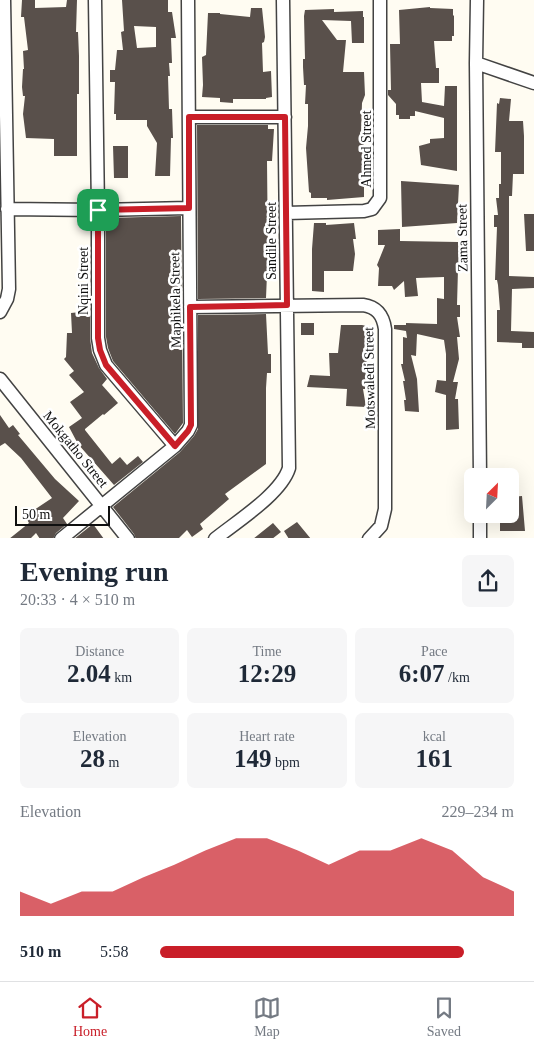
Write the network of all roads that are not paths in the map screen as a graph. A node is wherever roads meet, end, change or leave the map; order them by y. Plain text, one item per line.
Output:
1 (4, 0) edge
2 (95, 0) edge
3 (188, 0) edge
4 (283, 0) edge
5 (380, 0) edge
6 (392, 0) edge
7 (477, 0) edge
8 (476, 64) junction
9 (534, 83) edge
10 (189, 117) junction
11 (285, 117) junction
12 (189, 208) junction
13 (7, 209) junction
14 (98, 210) junction
15 (286, 213) junction
16 (287, 305) junction
17 (190, 307) junction
18 (0, 312) edge
19 (0, 379) edge
20 (175, 446) junction
21 (480, 468) edge
22 (102, 506) junction
23 (480, 523) edge
24 (61, 538) edge
25 (128, 538) edge
26 (215, 538) edge
27 (369, 538) edge
28 (480, 538) edge

1 - 13 street
2 - 14 street, Nqini Street
3 - 10 street, Maphikela Street
4 - 11 street, Sandile Street
5 - 6 street
5 - 15 street, Ahmed Street
7 - 8 street, Zama Street
8 - 9 street
8 - 21 street, Zama Street
10 - 11 street
10 - 12 street, Maphikela Street
11 - 15 street, Sandile Street
12 - 14 street
12 - 17 street, Maphikela Street
13 - 14 street
13 - 18 street
14 - 20 street, Nqini Street
15 - 16 street, Sandile Street
16 - 17 street, Motswaledi Street
16 - 26 street, Sandile Street
16 - 27 street, Motswaledi Street
17 - 20 street, Maphikela Street
19 - 22 street, Mokgatho Street
20 - 22 street, Maphikela Street
22 - 24 street, Maphikela Street
22 - 25 street, Mokgatho Street
23 - 28 street

